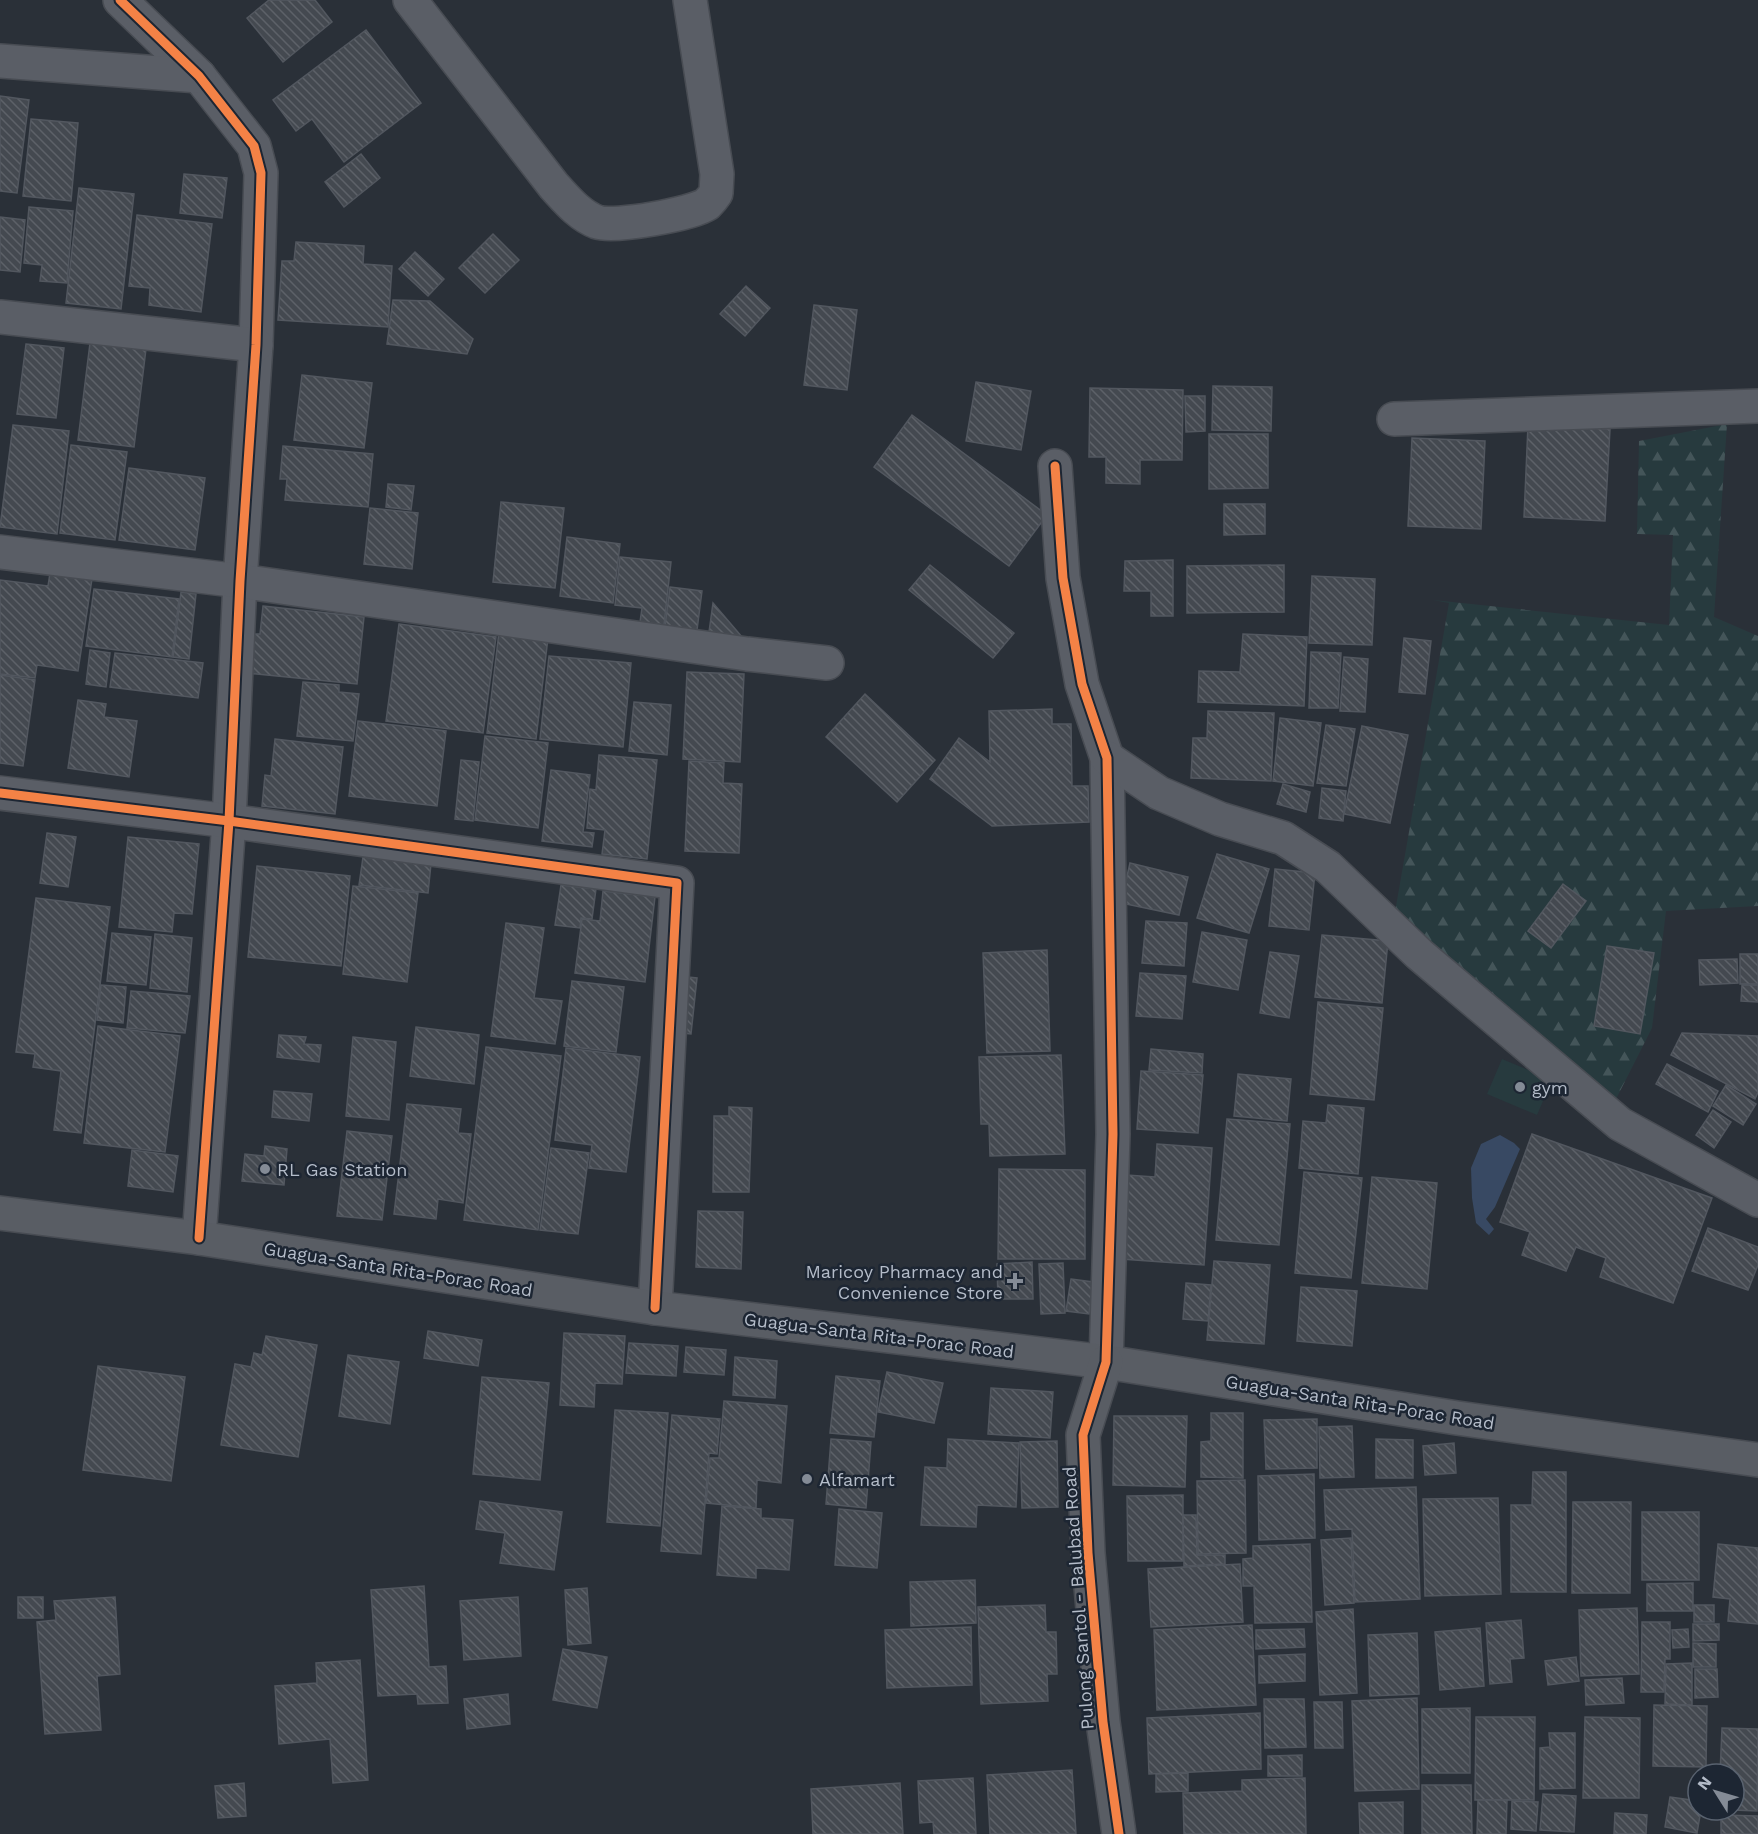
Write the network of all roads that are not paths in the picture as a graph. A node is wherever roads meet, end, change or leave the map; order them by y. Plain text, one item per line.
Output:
1 (120, 0) edge
2 (411, 0) edge
3 (690, 0) edge
4 (0, 61) edge
5 (199, 76) junction
6 (0, 318) edge
7 (256, 345) junction
8 (1758, 406) edge
9 (1394, 419) dead end
10 (1054, 466) dead end
11 (0, 552) edge
12 (240, 582) junction
13 (827, 663) dead end
14 (1107, 758) junction
15 (0, 793) edge
16 (230, 821) junction
17 (1758, 1200) edge
18 (0, 1213) edge
19 (199, 1238) junction
20 (655, 1308) junction
21 (1106, 1362) junction
22 (1758, 1460) edge
23 (1119, 1834) edge

1 - 5 street
2 - 3 street
4 - 5 street
5 - 7 street
6 - 7 street
7 - 12 street
8 - 9 street
10 - 14 street
11 - 12 street
12 - 13 street
12 - 16 street
14 - 17 street
14 - 21 street
15 - 16 street
16 - 19 street
16 - 20 street
18 - 19 main road, Guagua-Santa Rita-Porac Road
19 - 20 main road, Guagua-Santa Rita-Porac Road
20 - 21 main road, Guagua-Santa Rita-Porac Road
21 - 22 main road, Guagua-Santa Rita-Porac Road
21 - 23 main road, Pulong Santol - Balubad Road

